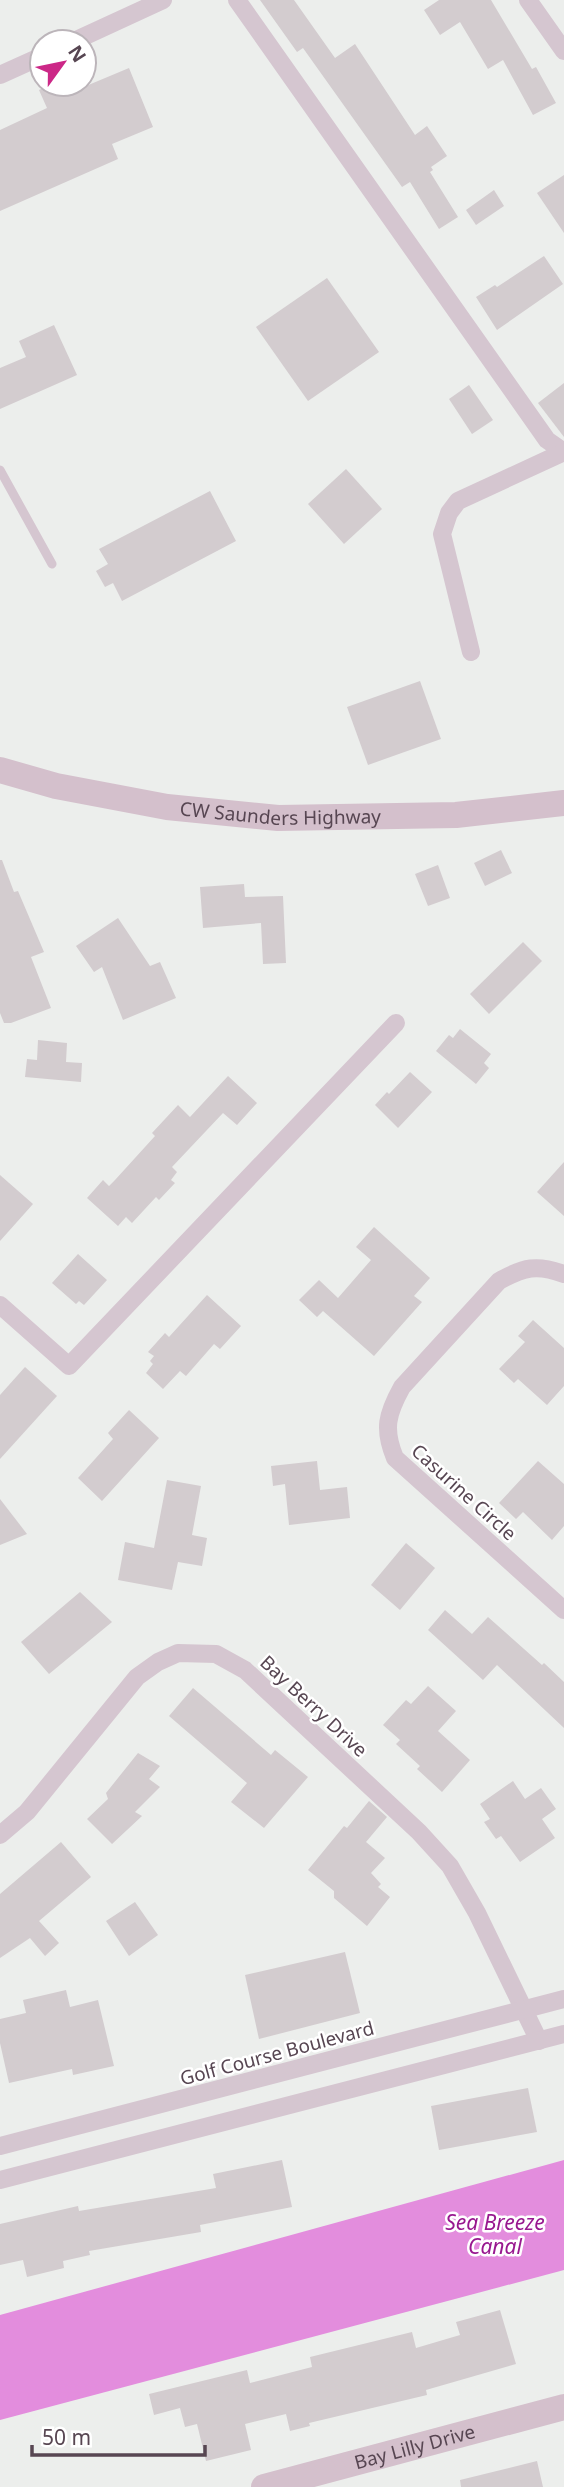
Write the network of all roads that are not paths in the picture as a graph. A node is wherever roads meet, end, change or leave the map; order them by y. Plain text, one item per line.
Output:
1 (163, 0) edge
2 (237, 0) edge
3 (528, 0) edge
4 (98, 30) edge
5 (564, 51) edge
6 (28, 62) edge
7 (0, 75) edge
8 (564, 452) edge
9 (0, 470) edge
10 (52, 564) dead end
11 (471, 652) dead end
12 (0, 770) edge
13 (564, 803) edge
14 (396, 1023) dead end
15 (564, 1275) edge
16 (0, 1305) edge
17 (564, 1610) edge
18 (0, 1835) edge
19 (564, 1999) edge
20 (526, 2010) junction
21 (564, 2034) edge
22 (540, 2040) junction
23 (0, 2146) edge
24 (0, 2180) edge
25 (564, 2407) edge
26 (264, 2487) edge

1 - 4 street
2 - 8 street
3 - 5 street
6 - 7 street
8 - 11 street
9 - 10 lane
12 - 13 main road, CW Saunders Highway
14 - 16 street
15 - 17 street, Casurine Circle
18 - 20 street, Bay Berry Drive
19 - 20 street, Golf Course Boulevard
20 - 22 street, Bay Berry Drive
20 - 23 street, Golf Course Boulevard
21 - 22 street
22 - 24 street
25 - 26 main road, Bay Lilly Drive

